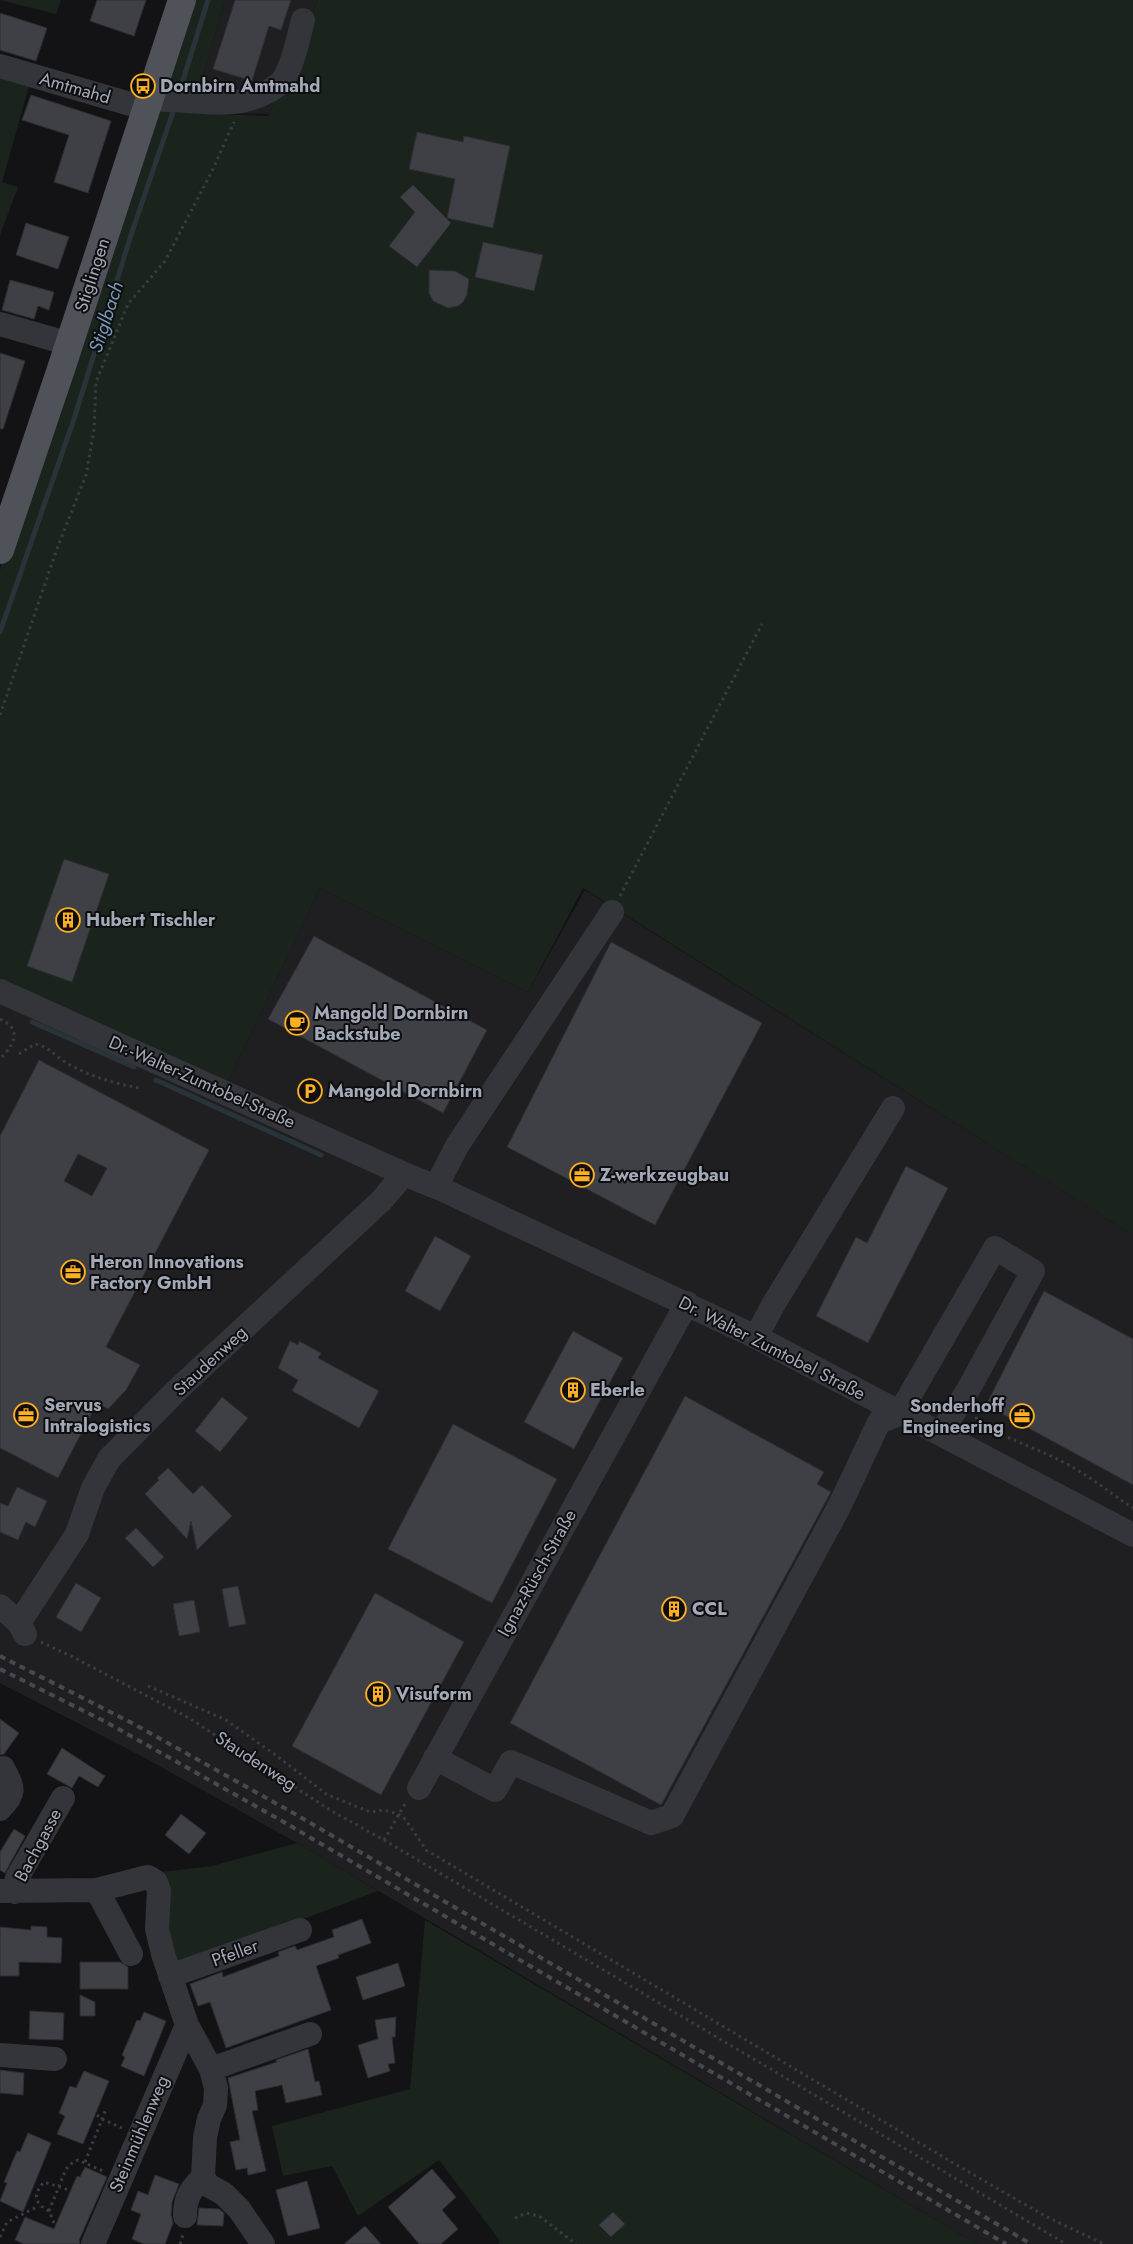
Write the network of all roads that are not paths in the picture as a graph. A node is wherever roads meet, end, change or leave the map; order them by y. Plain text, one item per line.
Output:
1 (182, 0) edge
2 (303, 20) dead end
3 (0, 66) edge
4 (157, 100) junction
5 (0, 324) edge
6 (70, 344) junction
7 (5, 515) edge
8 (0, 550) edge
9 (612, 912) road end
10 (0, 991) edge
11 (893, 1108) dead end
12 (404, 1174) junction
13 (439, 1188) junction
14 (686, 1303) junction
15 (756, 1337) junction
16 (899, 1414) junction
17 (940, 1434) junction
18 (1133, 1536) edge
19 (0, 1606) edge
20 (435, 1758) junction
21 (3, 1768) dead end
22 (419, 1788) road end
23 (63, 1798) dead end
24 (0, 1809) edge
25 (97, 1890) junction
26 (8, 1892) edge
27 (300, 1930) dead end
28 (132, 1954) dead end
29 (170, 1976) junction
30 (187, 2025) junction
31 (310, 2034) dead end
32 (0, 2055) edge
33 (55, 2059) dead end
34 (211, 2069) junction
35 (203, 2177) junction
36 (185, 2216) dead end
37 (92, 2244) edge
38 (263, 2244) edge

1 - 4 main road, Stiglingen
2 - 4 street, Amtmahd
3 - 4 street, Amtmahd
4 - 6 main road, Stiglingen
5 - 6 street
6 - 7 main road, Stiglingen
7 - 8 main road, Stiglingen
9 - 13 street
10 - 12 street, Dr.-Walter-Zumtobel-Straße
11 - 15 street
12 - 13 street, Dr. Walter Zumtobel Straße
12 - 19 street, Staudenweg
13 - 14 street, Dr. Walter Zumtobel Straße
14 - 15 street, Dr. Walter Zumtobel Straße
14 - 20 street, Ignaz-Rüsch-Straße
15 - 16 street, Dr. Walter Zumtobel Straße
16 - 17 street, Dr. Walter Zumtobel Straße
16 - 17 street
16 - 20 street
17 - 18 street, Dr. Walter Zumtobel Straße
20 - 22 street, Ignaz-Rüsch-Straße
21 - 24 street
23 - 26 street, Bachgasse
25 - 26 street, Bachgasse
25 - 28 street
25 - 29 street, Bachgasse
27 - 29 street, Pfeller
29 - 30 street
30 - 34 street
30 - 37 street, Steinmühlenweg
31 - 34 street
32 - 33 street
34 - 35 street
35 - 36 street
35 - 38 street

